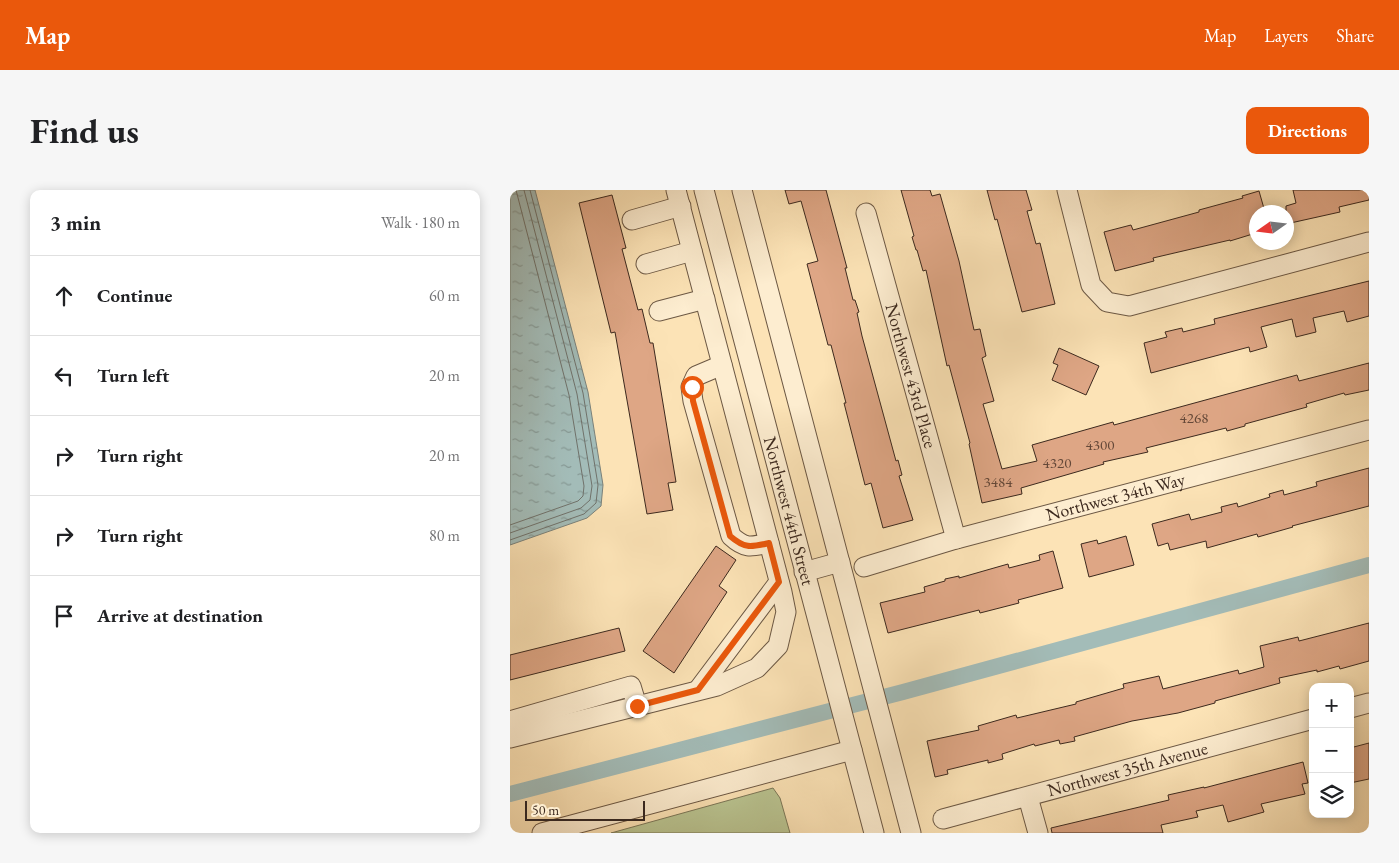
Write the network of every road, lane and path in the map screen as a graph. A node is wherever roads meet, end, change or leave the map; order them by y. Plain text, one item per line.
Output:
1 (704, 190) edge
2 (742, 190) edge
3 (1067, 190) edge
4 (678, 198) edge
5 (866, 213) dead end
6 (632, 220) dead end
7 (1369, 242) edge
8 (692, 251) junction
9 (646, 264) dead end
10 (705, 299) junction
11 (659, 312) dead end
12 (722, 365) junction
13 (1369, 430) edge
14 (956, 539) junction
15 (769, 543) junction
16 (840, 562) junction
17 (864, 567) dead end
18 (804, 572) junction
19 (779, 582) junction
20 (698, 690) junction
21 (1369, 703) edge
22 (637, 706) junction
23 (1354, 707) edge
24 (1309, 720) edge
25 (510, 721) edge
26 (510, 738) edge
27 (852, 750) junction
28 (1028, 797) junction
29 (943, 818) dead end
30 (542, 833) edge
31 (874, 833) edge
32 (911, 833) edge
33 (1038, 833) edge

1 - 18 street, Northwest 44th Street
2 - 16 street, Northwest 44th Street
3 - 7 street
4 - 6 street
4 - 8 street
5 - 14 street, Northwest 43rd Place
8 - 9 street
8 - 10 street
10 - 11 street
10 - 12 street
12 - 15 street
12 - 15 street
13 - 14 street, Northwest 34th Way
14 - 17 street, Northwest 34th Way
15 - 19 street
16 - 18 street
16 - 32 street, Northwest 44th Street
18 - 27 street, Northwest 44th Street
19 - 20 street
19 - 20 street
20 - 22 street
21 - 23 street
22 - 25 street
22 - 26 street
24 - 28 street, Northwest 35th Avenue
27 - 30 street
27 - 31 street, Northwest 44th Street
28 - 29 street, Northwest 35th Avenue
28 - 33 street

